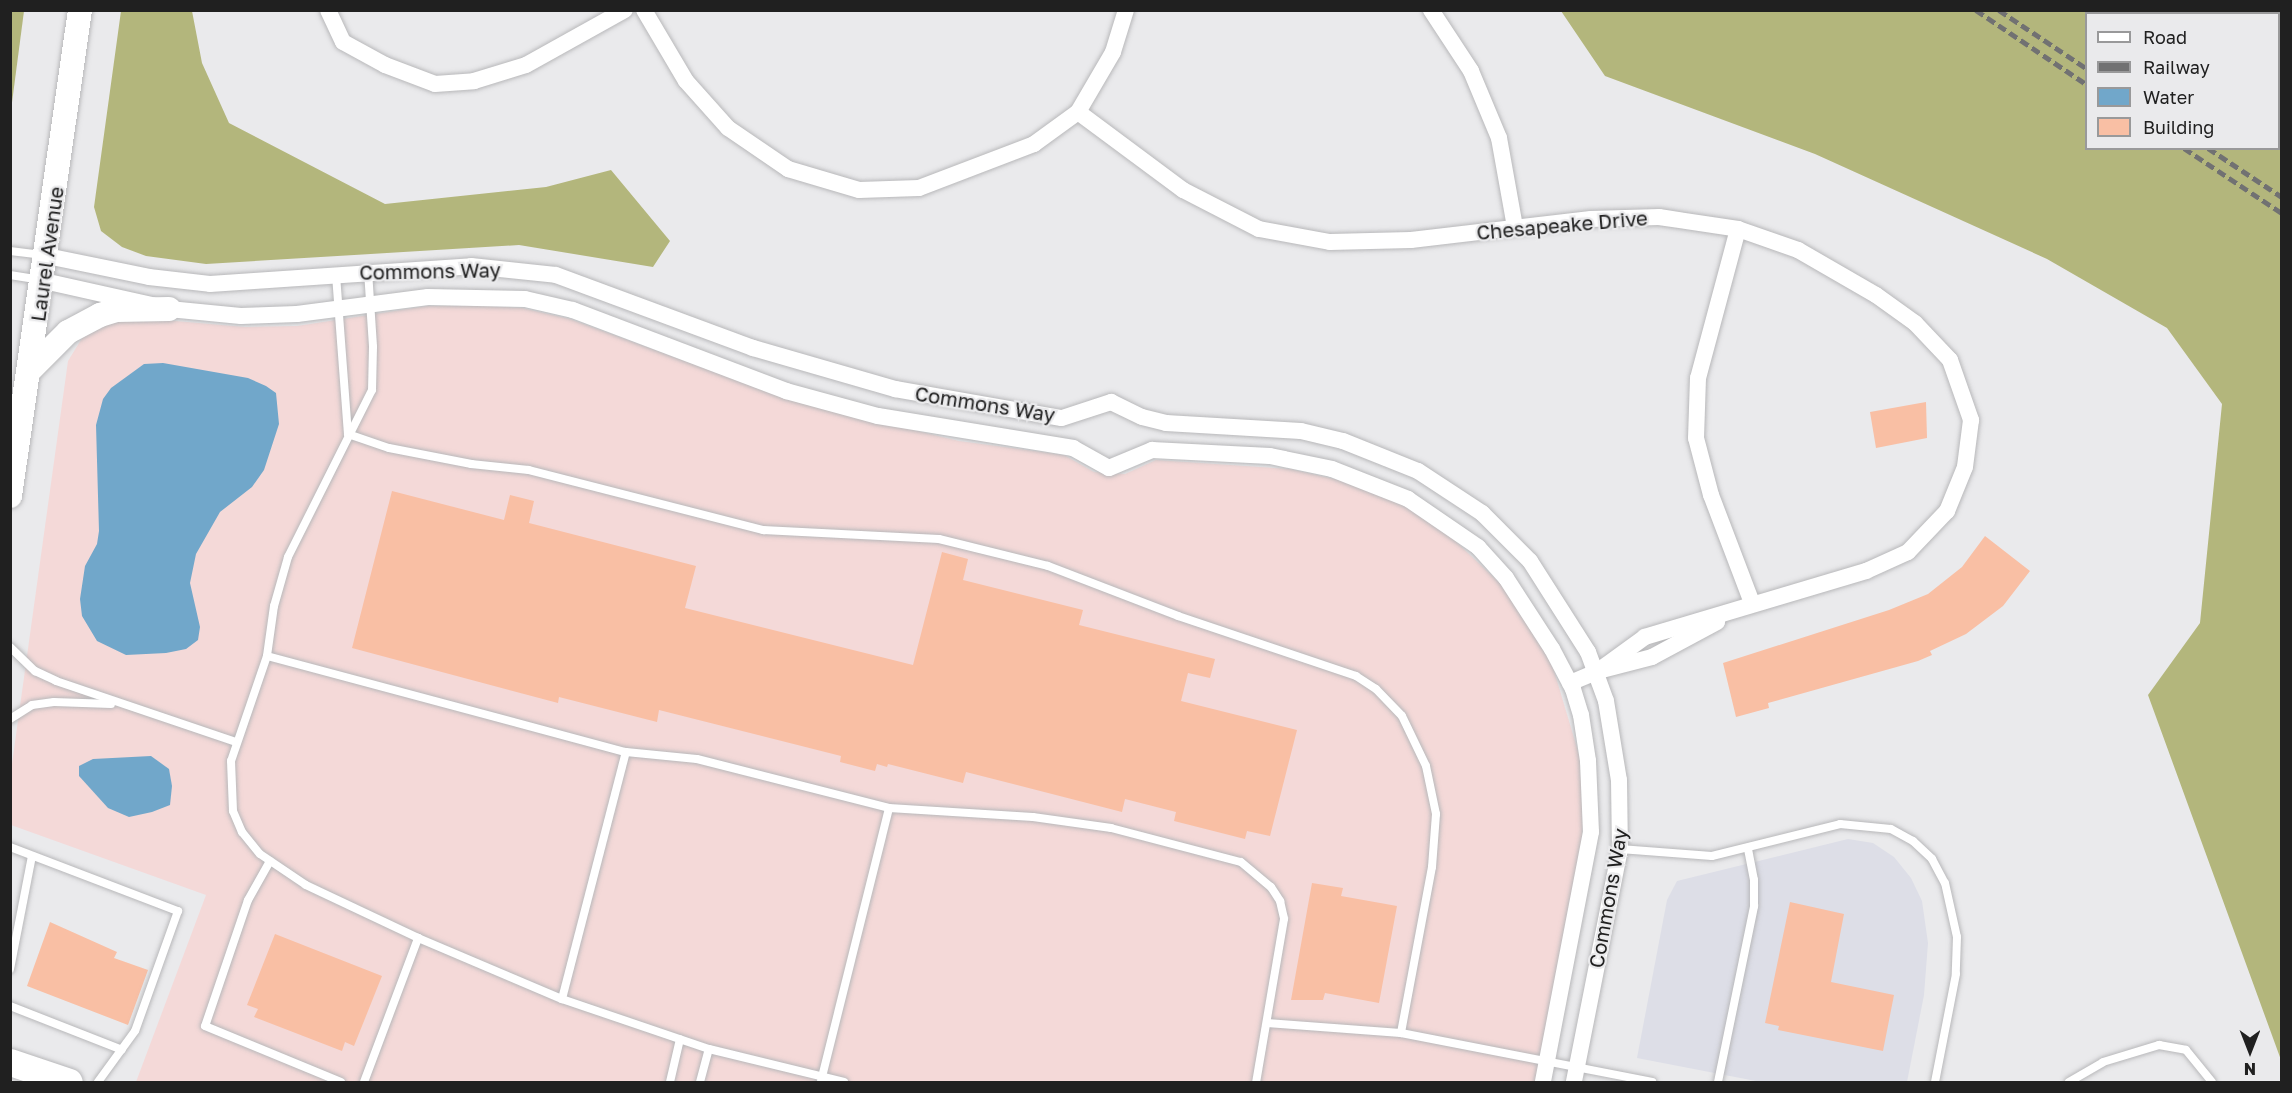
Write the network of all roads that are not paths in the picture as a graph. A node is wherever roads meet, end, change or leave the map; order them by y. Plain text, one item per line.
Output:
1 (80, 10) edge
2 (328, 10) edge
3 (625, 10) edge
4 (644, 10) edge
5 (1126, 10) edge
6 (1431, 10) edge
7 (1078, 112) junction
8 (1515, 227) junction
9 (1738, 229) junction
10 (10, 251) edge
11 (47, 256) junction
12 (368, 271) junction
13 (10, 275) edge
14 (336, 275) junction
15 (44, 281) junction
16 (371, 303) junction
17 (338, 308) junction
18 (169, 309) junction
19 (29, 371) junction
20 (348, 434) junction
21 (10, 496) edge
22 (1752, 603) junction
23 (10, 647) edge
24 (267, 657) junction
25 (1598, 671) junction
26 (1570, 683) junction
27 (140, 708) junction
28 (10, 719) edge
29 (236, 742) junction
30 (626, 752) junction
31 (889, 808) junction
32 (10, 847) edge
33 (1620, 849) junction
34 (1748, 850) junction
35 (32, 856) junction
36 (270, 861) junction
37 (418, 938) junction
38 (10, 969) edge
39 (562, 999) junction
40 (10, 1006) edge
41 (1267, 1023) junction
42 (1401, 1033) junction
43 (680, 1039) junction
44 (709, 1048) junction
45 (122, 1050) junction
46 (10, 1062) edge
47 (1547, 1062) junction
48 (1575, 1075) edge
49 (821, 1080) edge
50 (69, 1083) edge
51 (98, 1083) edge
52 (341, 1083) edge
53 (364, 1083) edge
54 (670, 1083) edge
55 (700, 1083) edge
56 (844, 1083) edge
57 (1256, 1083) edge
58 (1543, 1083) edge
59 (1652, 1083) edge
60 (1718, 1083) edge
61 (1935, 1083) edge
62 (2069, 1083) edge
63 (2212, 1083) edge

1 - 11 main road, Laurel Avenue
2 - 3 street
4 - 7 street
5 - 7 street
6 - 8 street
7 - 8 street, Chesapeake Drive
8 - 9 street, Chesapeake Drive
9 - 22 street
9 - 22 street, Chesapeake Drive
10 - 11 lane
11 - 14 street, Commons Way
11 - 15 main road, Laurel Avenue
12 - 14 street, Commons Way
12 - 16 lane
12 - 25 street, Commons Way
13 - 15 lane
14 - 17 lane
15 - 18 street, Commons Way
15 - 19 main road, Laurel Avenue
16 - 17 street, Commons Way
16 - 20 lane
16 - 26 street, Commons Way
17 - 18 street, Commons Way
17 - 20 lane
18 - 19 main road
19 - 21 main road, Laurel Avenue
20 - 24 lane
20 - 42 lane
22 - 25 street, Chesapeake Drive
23 - 27 lane
24 - 29 lane
24 - 30 lane
25 - 26 street, Chesapeake Drive
25 - 33 street, Commons Way
26 - 47 street, Commons Way
27 - 28 lane
27 - 29 lane
29 - 36 lane
30 - 31 lane
30 - 39 lane
31 - 41 lane
31 - 49 lane
32 - 35 lane
33 - 34 lane
33 - 48 street, Commons Way
34 - 60 lane
34 - 61 lane
35 - 38 lane
35 - 45 lane
36 - 37 lane
36 - 52 lane
37 - 39 lane
37 - 53 lane
39 - 43 lane
40 - 45 lane
41 - 42 lane
41 - 57 lane
42 - 47 lane
43 - 44 lane
43 - 54 lane
44 - 49 lane
44 - 55 lane
45 - 51 lane
46 - 50 highway
47 - 48 lane
47 - 58 street, Commons Way
48 - 59 lane
49 - 56 lane
62 - 63 lane

